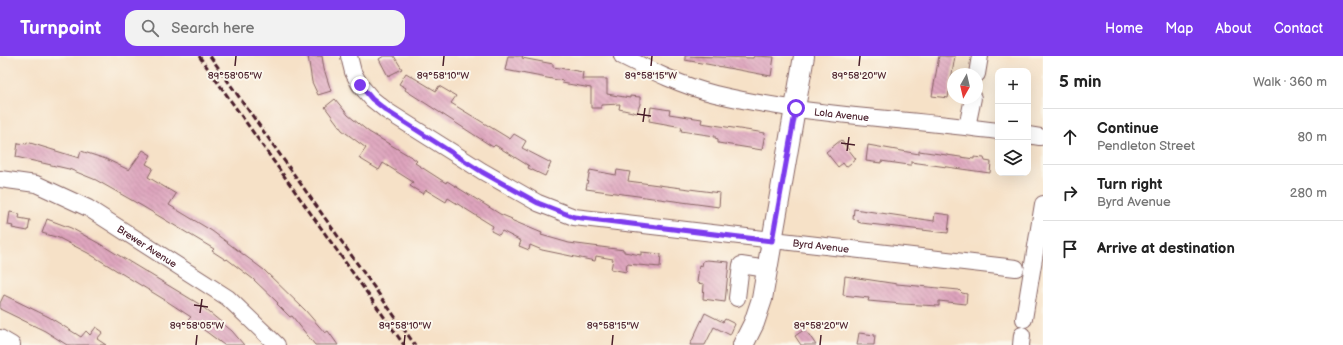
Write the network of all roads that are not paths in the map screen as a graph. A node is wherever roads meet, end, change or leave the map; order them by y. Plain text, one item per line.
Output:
1 (622, 56) edge
2 (804, 56) edge
3 (980, 56) edge
4 (349, 57) edge
5 (978, 68) edge
6 (971, 104) edge
7 (796, 108) junction
8 (967, 127) junction
9 (995, 131) edge
10 (0, 179) edge
11 (1043, 204) edge
12 (772, 241) junction
13 (1016, 268) dead end
14 (767, 269) junction
15 (737, 298) dead end
16 (1022, 333) edge
17 (0, 338) edge
18 (12, 345) edge
19 (277, 345) edge
20 (743, 345) edge

1 - 7 street, Lola Avenue
2 - 7 main road
3 - 5 street
4 - 12 street, Byrd Avenue
6 - 8 street
7 - 8 street, Lola Avenue
7 - 12 main road
8 - 9 street, Lola Avenue
10 - 19 street, Brewer Avenue
11 - 16 street
12 - 13 street, Byrd Avenue
12 - 14 main road
14 - 15 street
14 - 20 main road
17 - 18 street

